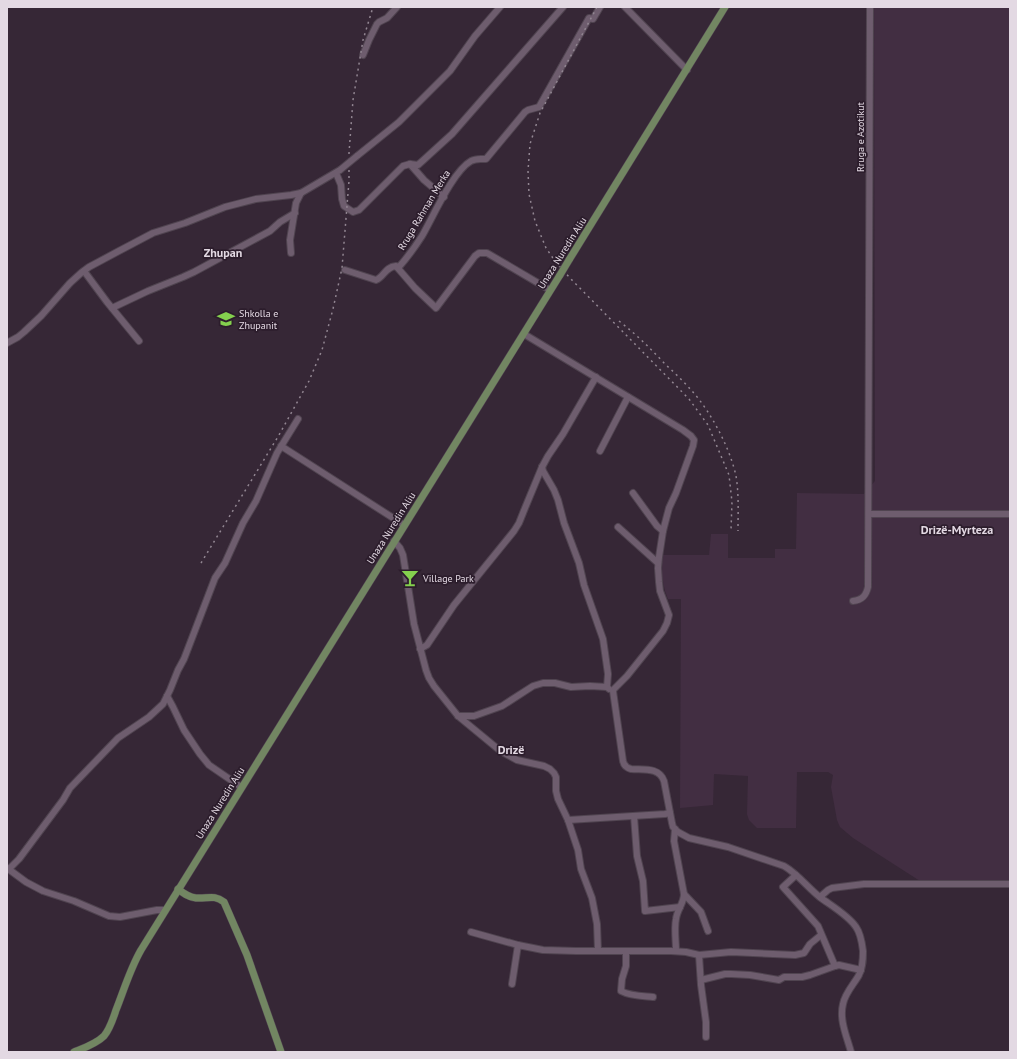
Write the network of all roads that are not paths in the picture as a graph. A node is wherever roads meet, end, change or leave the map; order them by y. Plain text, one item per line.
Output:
1 (398, 7) edge
2 (500, 7) edge
3 (563, 7) edge
4 (600, 7) edge
5 (625, 7) edge
6 (725, 7) edge
7 (870, 7) edge
8 (364, 55) dead end
9 (687, 70) junction
10 (413, 166) junction
11 (338, 172) junction
12 (300, 193) junction
13 (444, 197) junction
14 (295, 213) junction
15 (291, 253) dead end
16 (398, 268) junction
17 (345, 270) dead end
18 (84, 271) junction
19 (550, 290) junction
20 (112, 308) junction
21 (524, 334) junction
22 (8, 341) edge
23 (138, 341) dead end
24 (596, 377) junction
25 (628, 397) junction
26 (298, 419) dead end
27 (282, 446) junction
28 (600, 451) dead end
29 (542, 467) junction
30 (633, 493) dead end
31 (869, 514) junction
32 (1010, 514) edge
33 (404, 525) junction
34 (618, 527) dead end
35 (663, 531) junction
36 (394, 541) junction
37 (658, 563) junction
38 (853, 601) dead end
39 (420, 648) junction
40 (607, 687) junction
41 (614, 691) junction
42 (167, 696) junction
43 (458, 716) junction
44 (241, 787) junction
45 (670, 813) junction
46 (634, 816) junction
47 (568, 820) junction
48 (675, 829) junction
49 (8, 869) edge
50 (796, 875) junction
51 (1010, 884) edge
52 (178, 889) junction
53 (684, 894) junction
54 (820, 897) junction
55 (680, 907) junction
56 (166, 910) junction
57 (708, 931) dead end
58 (471, 932) dead end
59 (821, 935) junction
60 (518, 945) junction
61 (598, 951) junction
62 (676, 951) junction
63 (626, 952) junction
64 (699, 955) junction
65 (835, 966) junction
66 (861, 970) junction
67 (701, 980) junction
68 (512, 984) dead end
69 (653, 997) dead end
70 (706, 1037) dead end
71 (74, 1052) edge
72 (281, 1052) edge
73 (851, 1052) edge

1 - 8 street
2 - 11 street, bridge
3 - 10 street
4 - 13 street, Rruga Rahman Merka
5 - 9 street
6 - 9 main road, Unaza Nuredin Aliu
7 - 31 street, Rruga e Azotikut
9 - 19 main road, Unaza Nuredin Aliu, bridge
10 - 11 street
10 - 13 street
11 - 12 street
12 - 14 street
12 - 18 street
13 - 16 street, Rruga Rahman Merka
14 - 15 street
14 - 20 street
16 - 17 street
16 - 19 street
18 - 20 street
18 - 22 street
19 - 21 main road, Unaza Nuredin Aliu
20 - 23 street
21 - 24 street
21 - 33 main road, Unaza Nuredin Aliu
24 - 25 street
24 - 29 street
25 - 28 street
25 - 35 street
26 - 27 street
27 - 33 street
27 - 42 street
29 - 39 street
29 - 40 street
30 - 35 street
31 - 32 street
31 - 38 street, Rruga e Azotikut
33 - 36 main road, Unaza Nuredin Aliu
34 - 37 street
35 - 37 street
36 - 39 street
36 - 44 main road, Unaza Nuredin Aliu
37 - 41 street
39 - 43 street
40 - 41 street
40 - 43 street
41 - 45 street
42 - 44 street
42 - 49 street
43 - 47 street
44 - 52 main road, Unaza Nuredin Aliu
45 - 46 street
45 - 48 street
46 - 47 street
46 - 55 street
47 - 61 street
48 - 50 street
48 - 53 street
49 - 56 street
50 - 54 street
50 - 59 street
51 - 54 street
52 - 56 main road, Unaza Nuredin Aliu
52 - 72 main road
53 - 55 street
53 - 57 street
54 - 66 street
55 - 62 street
56 - 71 main road, Unaza Nuredin Aliu
58 - 60 street
59 - 64 street
59 - 65 street
60 - 61 street
60 - 68 street
61 - 63 street
62 - 63 street
62 - 64 street
63 - 69 street
64 - 67 street
65 - 66 street
65 - 67 street
66 - 73 street
67 - 70 street

